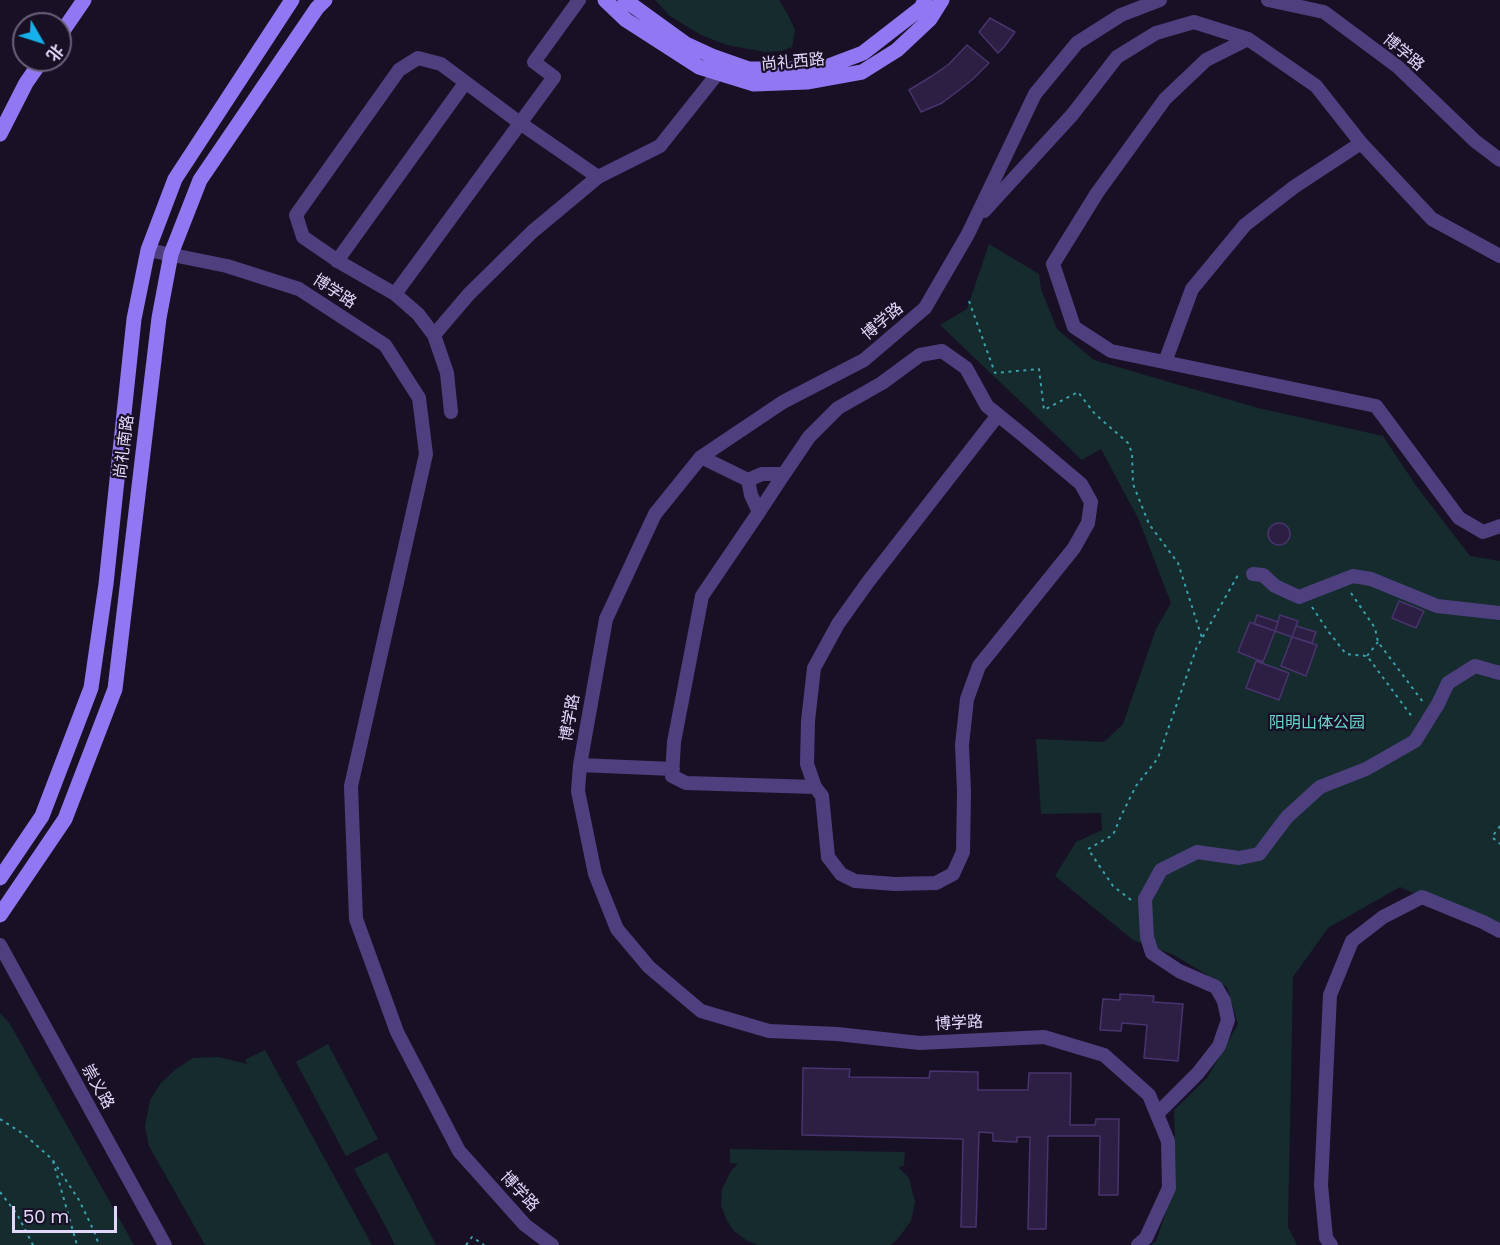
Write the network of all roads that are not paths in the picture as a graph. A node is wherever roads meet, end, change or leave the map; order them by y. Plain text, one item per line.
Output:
1 (84, 0) edge
2 (291, 0) edge
3 (324, 0) edge
4 (579, 0) edge
5 (605, 0) edge
6 (625, 0) edge
7 (925, 0) edge
8 (942, 0) edge
9 (1160, 0) edge
10 (1268, 0) edge
11 (72, 17) edge
12 (1248, 39) junction
13 (34, 72) edge
14 (718, 73) junction
15 (465, 82) junction
16 (520, 123) junction
17 (0, 134) edge
18 (1361, 143) junction
19 (1500, 160) edge
20 (598, 177) junction
21 (975, 221) junction
22 (148, 250) junction
23 (171, 254) junction
24 (1500, 256) edge
25 (337, 261) junction
26 (394, 294) junction
27 (434, 335) junction
28 (1165, 362) junction
29 (451, 412) dead end
30 (998, 415) junction
31 (700, 457) junction
32 (784, 474) junction
33 (748, 480) junction
34 (759, 512) junction
35 (1500, 526) edge
36 (1253, 574) road end
37 (1500, 614) edge
38 (1500, 673) edge
39 (580, 765) junction
40 (673, 769) junction
41 (815, 787) junction
42 (0, 878) edge
43 (0, 915) edge
44 (1500, 931) edge
45 (0, 945) edge
46 (1157, 1113) junction
47 (165, 1245) edge
48 (552, 1245) edge
49 (1138, 1245) edge
50 (1330, 1245) edge

1 - 11 main road
2 - 22 main road, 尚礼南路
3 - 23 main road, 尚礼南路
4 - 16 street
5 - 14 main road, 尚礼西路
6 - 7 main road, 尚礼西路
8 - 14 main road, 尚礼西路
9 - 21 street, 博学路
10 - 19 street, 博学路
12 - 18 street
12 - 21 street
12 - 28 street
13 - 17 main road
14 - 20 street
15 - 16 street
15 - 25 street
15 - 25 street
16 - 20 street
16 - 26 street
18 - 24 street
18 - 28 street
20 - 27 street
21 - 31 street, 博学路
22 - 23 street, 博学路
22 - 42 main road, 尚礼南路
23 - 43 main road, 尚礼南路
23 - 48 street, 博学路
25 - 26 street
26 - 27 street
27 - 29 street
28 - 35 street
30 - 32 street
30 - 41 street
30 - 41 street
31 - 33 street
31 - 39 street, 博学路
32 - 33 street
32 - 34 street
33 - 34 street
34 - 40 street
36 - 37 street
38 - 46 street
39 - 40 street
39 - 46 street, 博学路
40 - 41 street
44 - 50 street
45 - 47 street, 崇义路
46 - 49 street, 博学路

